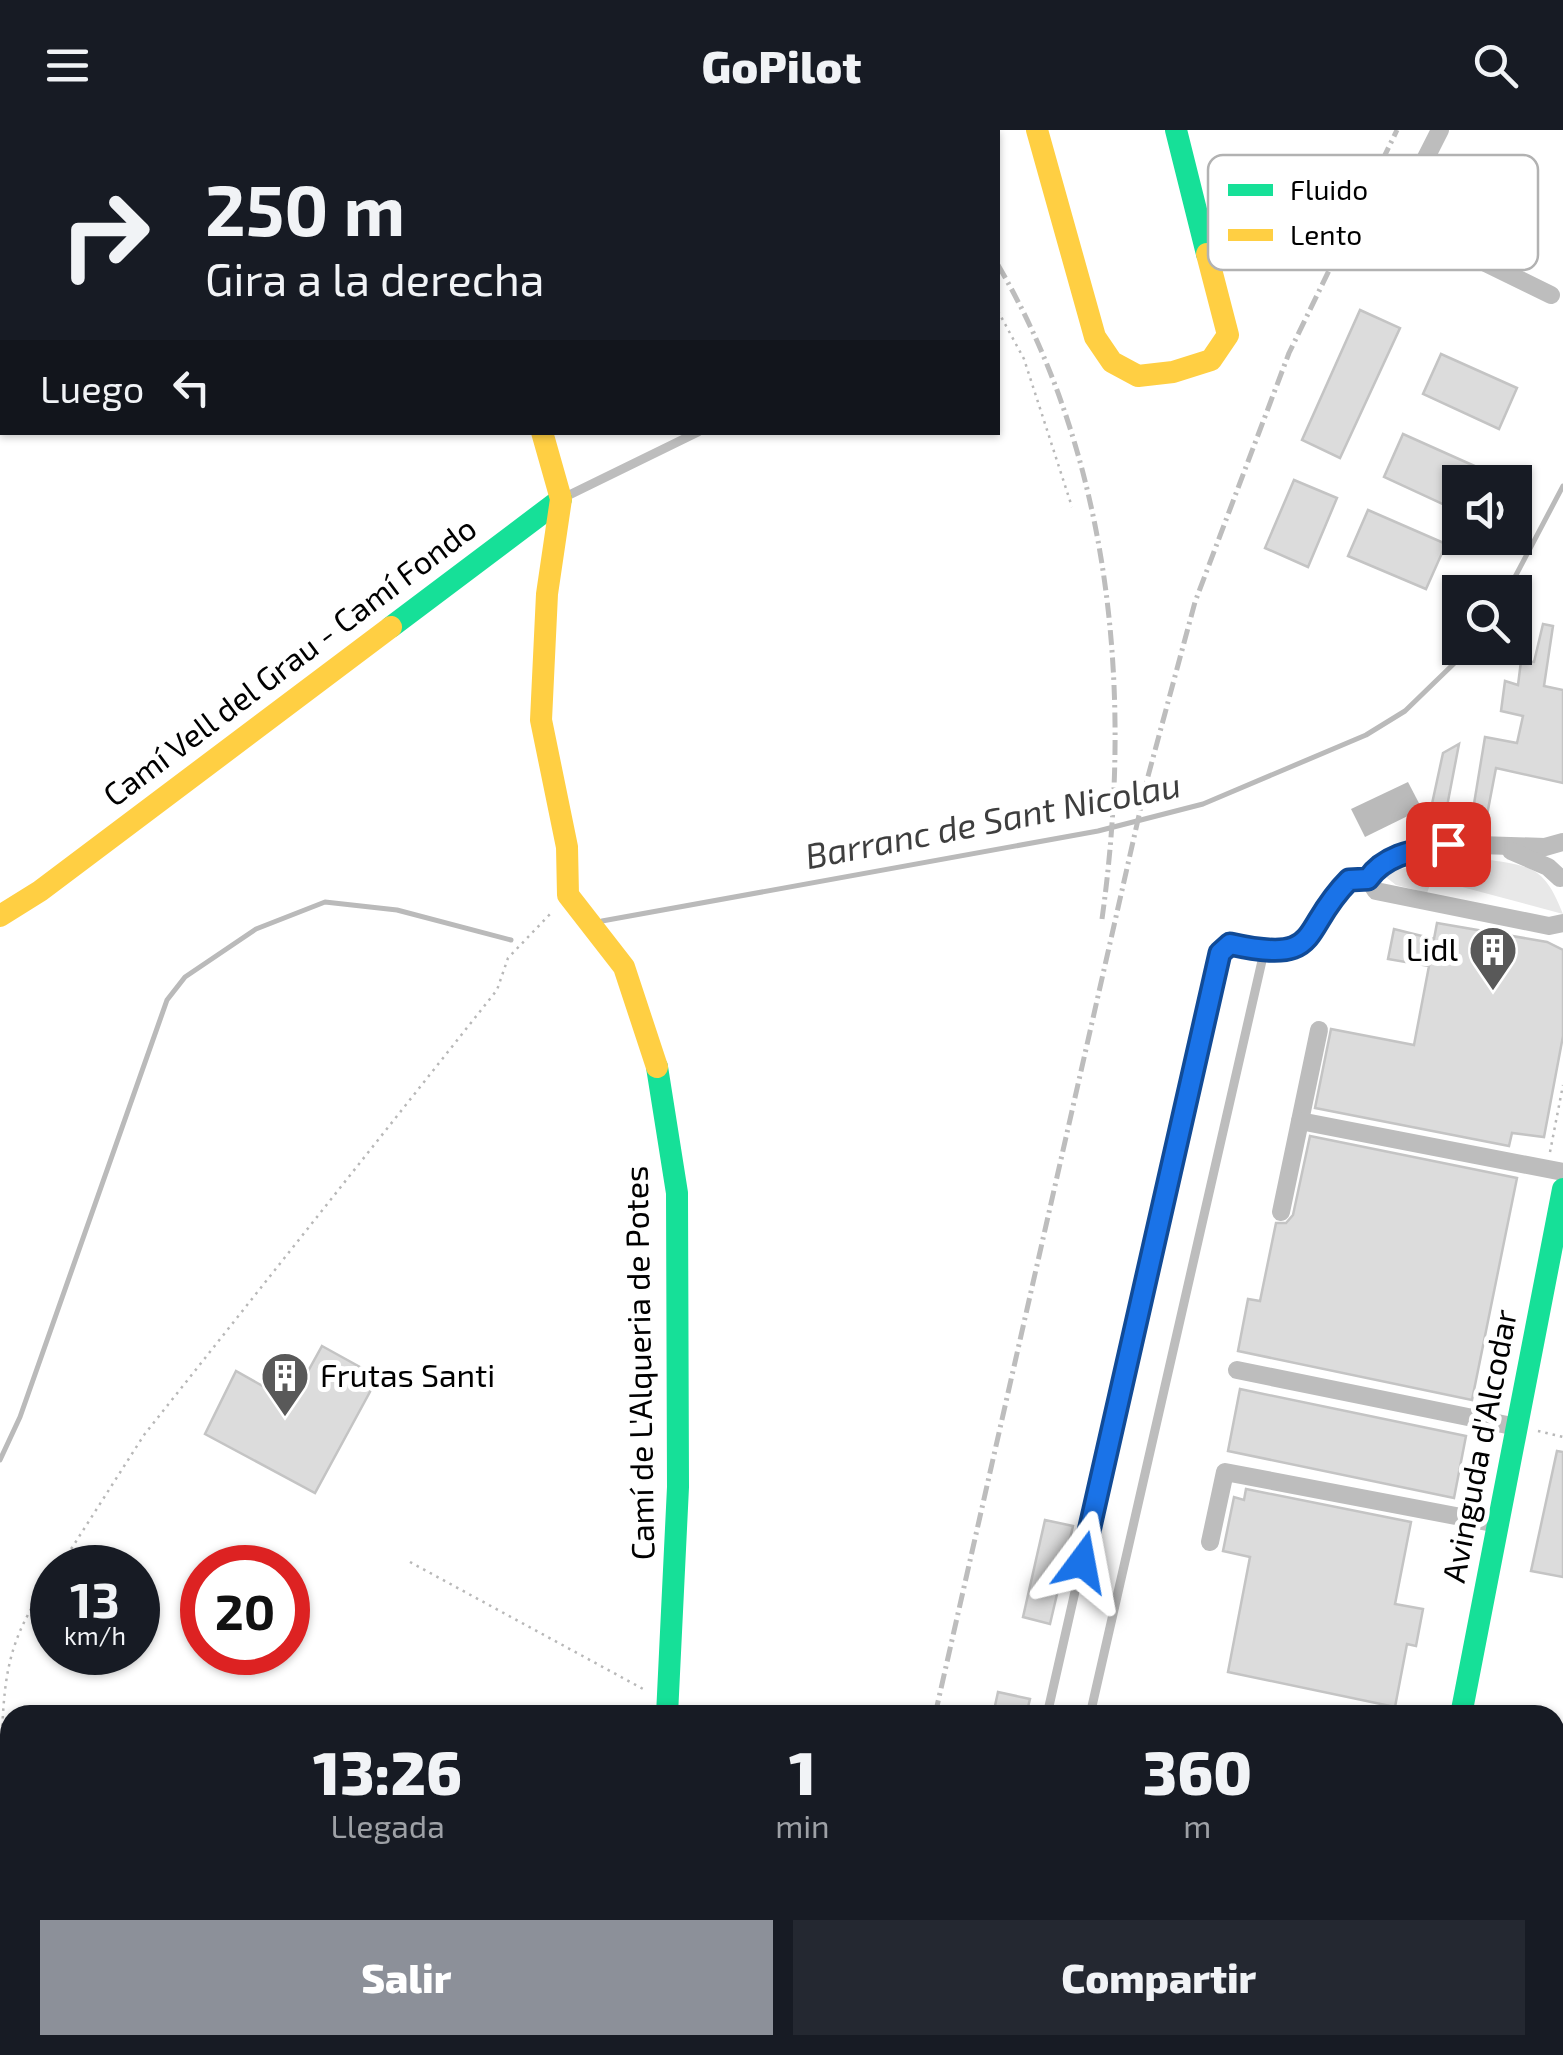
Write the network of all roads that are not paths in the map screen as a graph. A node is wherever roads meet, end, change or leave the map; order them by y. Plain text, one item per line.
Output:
1 (1036, 130) edge
2 (1176, 130) edge
3 (1440, 130) edge
4 (1427, 155) edge
5 (1208, 256) edge
6 (1212, 270) edge
7 (1499, 270) edge
8 (1552, 296) dead end
9 (543, 435) edge
10 (692, 435) edge
11 (561, 499) junction
12 (1563, 842) edge
13 (1502, 846) junction
14 (1563, 854) edge
15 (1368, 879) junction
16 (1561, 884) edge
17 (0, 916) edge
18 (1558, 927) edge
19 (1264, 952) junction
20 (1319, 1030) dead end
21 (1300, 1122) junction
22 (1563, 1172) edge
23 (1563, 1188) edge
24 (1281, 1212) dead end
25 (1236, 1370) dead end
26 (1517, 1427) junction
27 (1498, 1524) junction
28 (1210, 1542) dead end
29 (667, 1705) edge
30 (1049, 1705) edge
31 (1092, 1705) edge
32 (1464, 1705) edge

1 - 6 street
2 - 5 street
3 - 4 street
7 - 8 street
9 - 11 street
10 - 11 lane
11 - 17 street, Camí Vell del Grau - Camí Fondo
11 - 29 street, Camí de L'Alqueria de Potes
12 - 13 street
13 - 15 street
13 - 16 street
14 - 16 street
15 - 18 street
15 - 19 lane
19 - 30 lane
19 - 31 lane
20 - 21 street
21 - 22 street
21 - 24 street
23 - 26 street, Avinguda d'Alcodar
25 - 26 street
26 - 27 street, Avinguda d'Alcodar
27 - 28 street
27 - 32 street, Avinguda d'Alcodar

